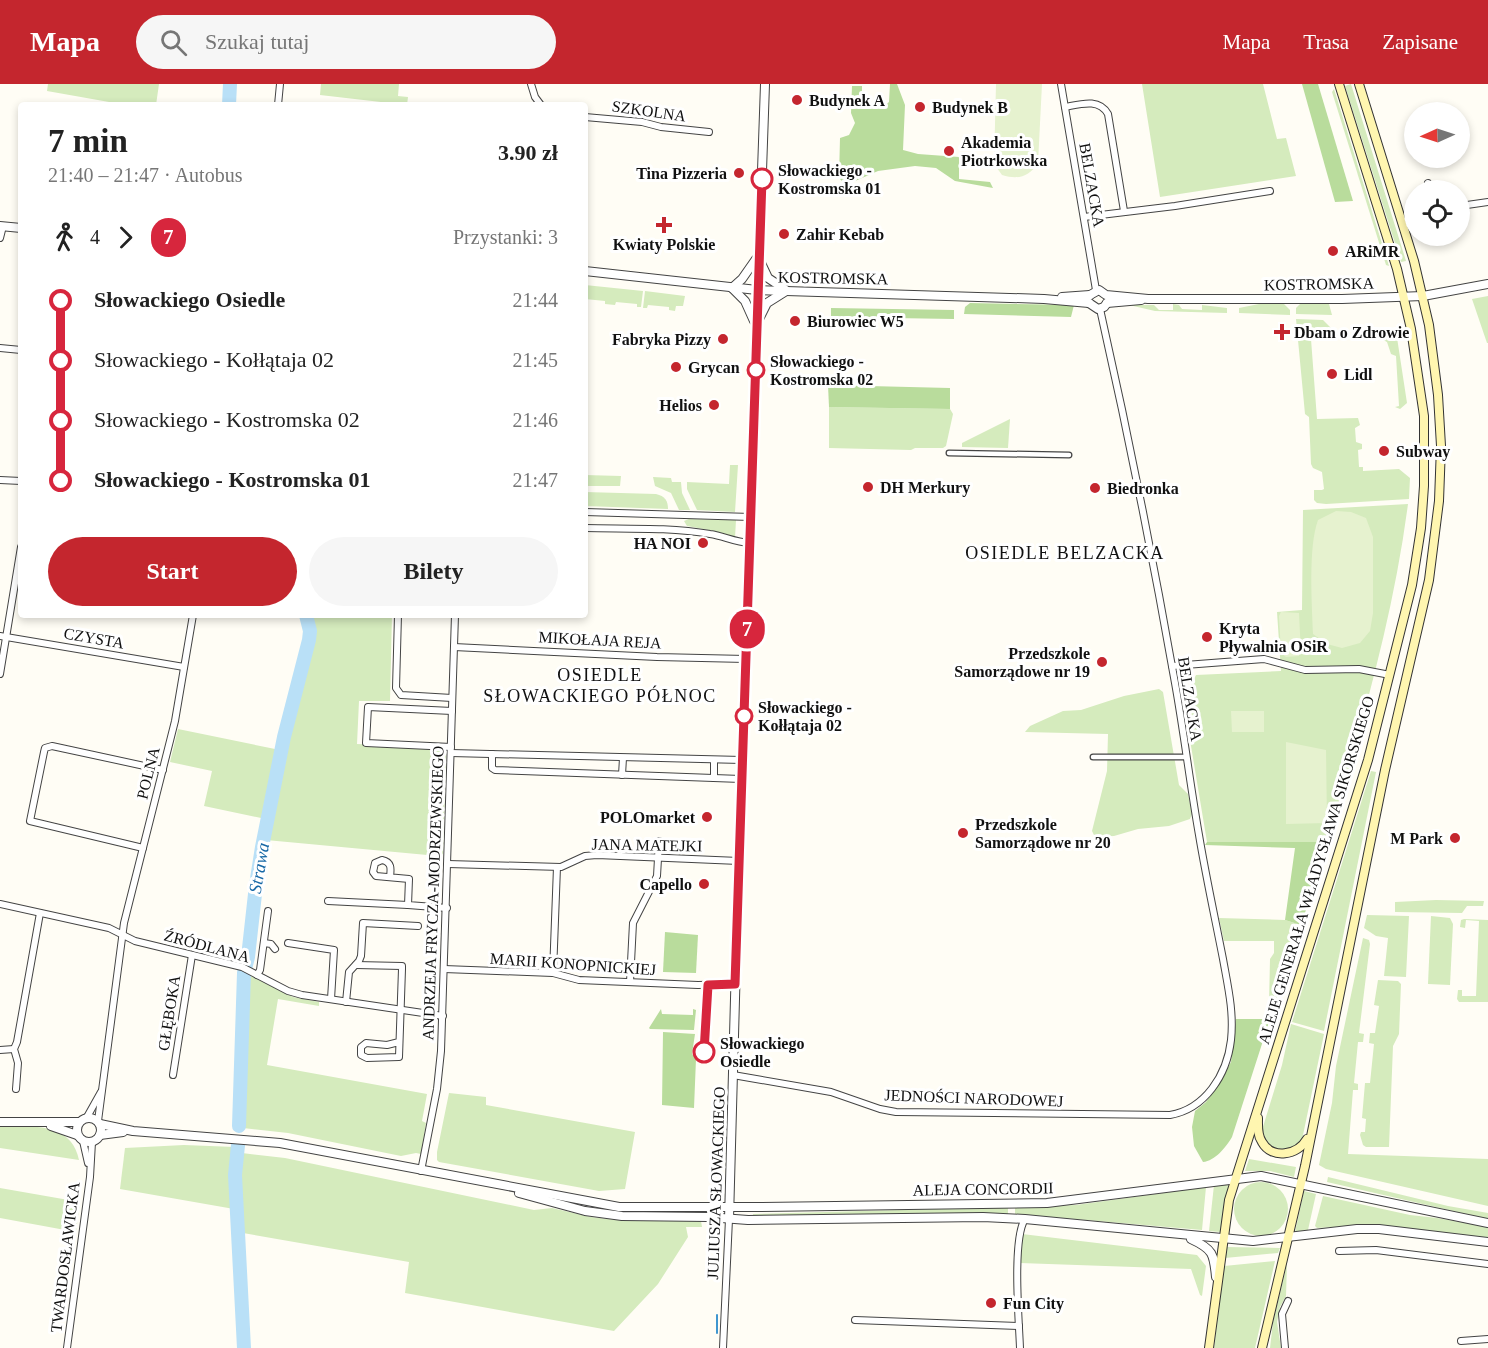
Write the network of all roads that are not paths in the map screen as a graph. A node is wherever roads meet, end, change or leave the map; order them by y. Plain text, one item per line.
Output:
1 (280, 84) edge
2 (531, 84) edge
3 (765, 84) edge
4 (1061, 84) edge
5 (1339, 84) edge
6 (1359, 84) edge
7 (278, 102) edge
8 (539, 102) edge
9 (1065, 107) junction
10 (588, 117) edge
11 (709, 132) dead end
12 (1270, 191) dead end
13 (1488, 202) edge
14 (1470, 205) edge
15 (1124, 211) junction
16 (1084, 217) junction
17 (1, 226) edge
18 (18, 228) edge
19 (0, 238) edge
20 (758, 255) junction
21 (588, 271) edge
22 (1488, 284) edge
23 (732, 288) junction
24 (757, 290) junction
25 (787, 290) junction
26 (1092, 296) junction
27 (1404, 296) junction
28 (1423, 296) junction
29 (1107, 299) junction
30 (1100, 309) junction
31 (756, 325) junction
32 (0, 348) edge
33 (18, 350) edge
34 (949, 453) dead end
35 (1069, 455) dead end
36 (0, 480) edge
37 (18, 481) edge
38 (588, 512) edge
39 (677, 515) junction
40 (751, 517) junction
41 (588, 528) edge
42 (679, 531) junction
43 (750, 543) junction
44 (18, 562) edge
45 (192, 618) edge
46 (398, 618) edge
47 (455, 618) edge
48 (3, 636) edge
49 (454, 647) junction
50 (746, 659) junction
51 (1172, 666) junction
52 (184, 668) junction
53 (0, 674) edge
54 (1390, 675) junction
55 (452, 698) junction
56 (452, 711) junction
57 (451, 750) junction
58 (492, 754) junction
59 (1093, 757) dead end
60 (1186, 757) junction
61 (623, 758) junction
62 (714, 760) junction
63 (742, 760) junction
64 (163, 770) junction
65 (622, 775) junction
66 (714, 778) junction
67 (741, 779) junction
68 (659, 842) dead end
69 (143, 848) junction
70 (659, 858) junction
71 (739, 861) junction
72 (448, 864) junction
73 (557, 867) junction
74 (390, 877) dead end
75 (328, 901) dead end
76 (0, 904) edge
77 (408, 905) junction
78 (447, 908) junction
79 (268, 911) dead end
80 (40, 913) junction
81 (418, 926) dead end
82 (123, 935) junction
83 (264, 942) junction
84 (288, 943) dead end
85 (275, 949) dead end
86 (192, 955) junction
87 (356, 965) junction
88 (444, 969) junction
89 (553, 973) junction
90 (257, 975) junction
91 (630, 982) junction
92 (735, 984) junction
93 (331, 999) junction
94 (346, 1002) junction
95 (402, 1010) junction
96 (442, 1016) junction
97 (399, 1042) junction
98 (14, 1049) junction
99 (0, 1050) edge
100 (173, 1075) dead end
101 (733, 1076) junction
102 (102, 1088) junction
103 (16, 1089) dead end
104 (1210, 1091) joint
105 (1259, 1105) junction
106 (83, 1120) junction
107 (0, 1122) edge
108 (38, 1122) junction
109 (99, 1123) junction
110 (133, 1131) junction
111 (100, 1135) junction
112 (1310, 1135) junction
113 (80, 1138) junction
114 (92, 1142) junction
115 (90, 1170) junction
116 (421, 1171) junction
117 (468, 1179) junction
118 (1236, 1179) junction
119 (1301, 1184) junction
120 (729, 1207) junction
121 (1025, 1219) junction
122 (729, 1220) junction
123 (1488, 1223) edge
124 (1184, 1236) junction
125 (1289, 1237) junction
126 (1223, 1239) junction
127 (1488, 1242) edge
128 (1339, 1251) dead end
129 (1488, 1264) edge
130 (1217, 1286) junction
131 (1288, 1301) dead end
132 (855, 1320) dead end
133 (1019, 1326) junction
134 (1488, 1339) edge
135 (1461, 1341) dead end
136 (67, 1348) edge
137 (723, 1348) edge
138 (1020, 1348) edge
139 (1209, 1348) edge
140 (1262, 1348) edge
141 (1285, 1348) edge

1 - 7 street
2 - 8 street
3 - 20 street, JULIUSZA SŁOWACKIEGO
4 - 9 street, BELZACKA
5 - 27 main road, ALEJE GENERAŁA WŁADYSŁAWA SIKORSKIEGO
6 - 28 main road, ALEJE GENERAŁA WŁADYSŁAWA SIKORSKIEGO
9 - 15 street
9 - 16 street, BELZACKA
10 - 11 street, SZKOLNA
12 - 15 street
13 - 14 street
15 - 16 street
16 - 26 street, BELZACKA
17 - 18 street
17 - 19 street
20 - 23 street
20 - 24 street, JULIUSZA SŁOWACKIEGO
20 - 25 street
21 - 23 street, KOSTROMSKA
22 - 28 street, KOSTROMSKA
23 - 24 street, KOSTROMSKA
23 - 31 street
24 - 25 street, KOSTROMSKA
24 - 31 street, JULIUSZA SŁOWACKIEGO
25 - 26 street, KOSTROMSKA
25 - 31 street
26 - 29 street
26 - 30 street
27 - 28 street, KOSTROMSKA
27 - 29 street, KOSTROMSKA
27 - 54 main road, ALEJE GENERAŁA WŁADYSŁAWA SIKORSKIEGO
28 - 112 main road, ALEJE GENERAŁA WŁADYSŁAWA SIKORSKIEGO
29 - 30 street
30 - 51 street, BELZACKA
31 - 40 street, JULIUSZA SŁOWACKIEGO
32 - 33 street
34 - 35 street
36 - 37 street
38 - 39 street
39 - 40 street
39 - 42 street
40 - 43 street, JULIUSZA SŁOWACKIEGO
41 - 42 street
42 - 43 street
43 - 50 street, JULIUSZA SŁOWACKIEGO
44 - 48 street
45 - 52 street, POLNA
46 - 55 street
47 - 49 street, ANDRZEJA FRYCZA-MODRZEWSKIEGO
48 - 52 street, CZYSTA
48 - 53 street
49 - 50 street, MIKOŁAJA REJA
49 - 55 street, ANDRZEJA FRYCZA-MODRZEWSKIEGO
50 - 63 street, JULIUSZA SŁOWACKIEGO
51 - 54 street
51 - 60 street, BELZACKA
52 - 64 street, POLNA
54 - 105 main road, ALEJE GENERAŁA WŁADYSŁAWA SIKORSKIEGO
55 - 56 street, ANDRZEJA FRYCZA-MODRZEWSKIEGO
56 - 57 street, ANDRZEJA FRYCZA-MODRZEWSKIEGO
56 - 57 street
57 - 58 street
57 - 72 street, ANDRZEJA FRYCZA-MODRZEWSKIEGO
58 - 61 street
58 - 65 street
59 - 60 street
60 - 104 street, BELZACKA
61 - 62 street
61 - 65 street
62 - 63 street
62 - 66 street
63 - 67 street, JULIUSZA SŁOWACKIEGO
64 - 69 street, POLNA
64 - 69 street
65 - 66 street
66 - 67 street
67 - 71 street, JULIUSZA SŁOWACKIEGO
68 - 70 street
69 - 82 street, POLNA
70 - 71 street, JANA MATEJKI
70 - 73 street, JANA MATEJKI
70 - 91 street
71 - 92 street, JULIUSZA SŁOWACKIEGO
72 - 73 street, JANA MATEJKI
72 - 78 street, ANDRZEJA FRYCZA-MODRZEWSKIEGO
73 - 89 street
74 - 77 street
75 - 77 street
76 - 80 street, ŹRÓDLANA
77 - 78 street
78 - 88 street, ANDRZEJA FRYCZA-MODRZEWSKIEGO
79 - 83 street
80 - 82 street, ŹRÓDLANA
80 - 98 street
81 - 87 street
82 - 86 street, ŹRÓDLANA
82 - 102 street
83 - 85 street
83 - 90 street
84 - 93 street
86 - 90 street, ŹRÓDLANA
86 - 100 street, GŁĘBOKA
87 - 94 street
87 - 95 street
88 - 89 street, MARII KONOPNICKIEJ
88 - 96 street, ANDRZEJA FRYCZA-MODRZEWSKIEGO
89 - 91 street, MARII KONOPNICKIEJ
90 - 93 street, ŹRÓDLANA
91 - 92 street, MARII KONOPNICKIEJ
92 - 101 street, JULIUSZA SŁOWACKIEGO
93 - 94 street, ŹRÓDLANA
94 - 95 street, ŹRÓDLANA
95 - 96 street, ŹRÓDLANA
95 - 97 street
96 - 116 street, ANDRZEJA FRYCZA-MODRZEWSKIEGO
97 - 97 street
98 - 99 street
98 - 103 street
101 - 104 street, JEDNOŚCI NARODOWEJ
101 - 120 street, JULIUSZA SŁOWACKIEGO
102 - 106 street
102 - 109 street
105 - 112 main road
105 - 118 main road, ALEJE GENERAŁA WŁADYSŁAWA SIKORSKIEGO
106 - 108 street
106 - 109 street
106 - 113 street
107 - 108 street
108 - 113 street
109 - 110 street
109 - 111 street
110 - 111 street
110 - 116 street
111 - 114 street
112 - 119 main road, ALEJE GENERAŁA WŁADYSŁAWA SIKORSKIEGO
113 - 114 street
113 - 115 street, TWARDOSŁAWICKA
114 - 115 street, TWARDOSŁAWICKA
115 - 136 street, TWARDOSŁAWICKA
116 - 117 street
117 - 120 street, ALEJA CONCORDII
117 - 122 street, ALEJA CONCORDII
118 - 119 street, ALEJA CONCORDII
118 - 120 street, ALEJA CONCORDII
118 - 126 main road, ALEJE GENERAŁA WŁADYSŁAWA SIKORSKIEGO
119 - 123 street, ALEJA CONCORDII
119 - 125 main road, ALEJE GENERAŁA WŁADYSŁAWA SIKORSKIEGO
120 - 122 street, JULIUSZA SŁOWACKIEGO
121 - 122 street, ALEJA CONCORDII
121 - 124 street, ALEJA CONCORDII
121 - 133 street
122 - 137 street, JULIUSZA SŁOWACKIEGO
124 - 126 street, ALEJA CONCORDII
124 - 130 street
125 - 126 street, ALEJA CONCORDII
125 - 127 street, ALEJA CONCORDII
125 - 140 main road, ALEJE GENERAŁA WŁADYSŁAWA SIKORSKIEGO
126 - 130 main road, ALEJE GENERAŁA WŁADYSŁAWA SIKORSKIEGO
128 - 129 street
130 - 139 main road, ALEJE GENERAŁA WŁADYSŁAWA SIKORSKIEGO
131 - 141 street
132 - 133 street
133 - 138 street
134 - 135 street

